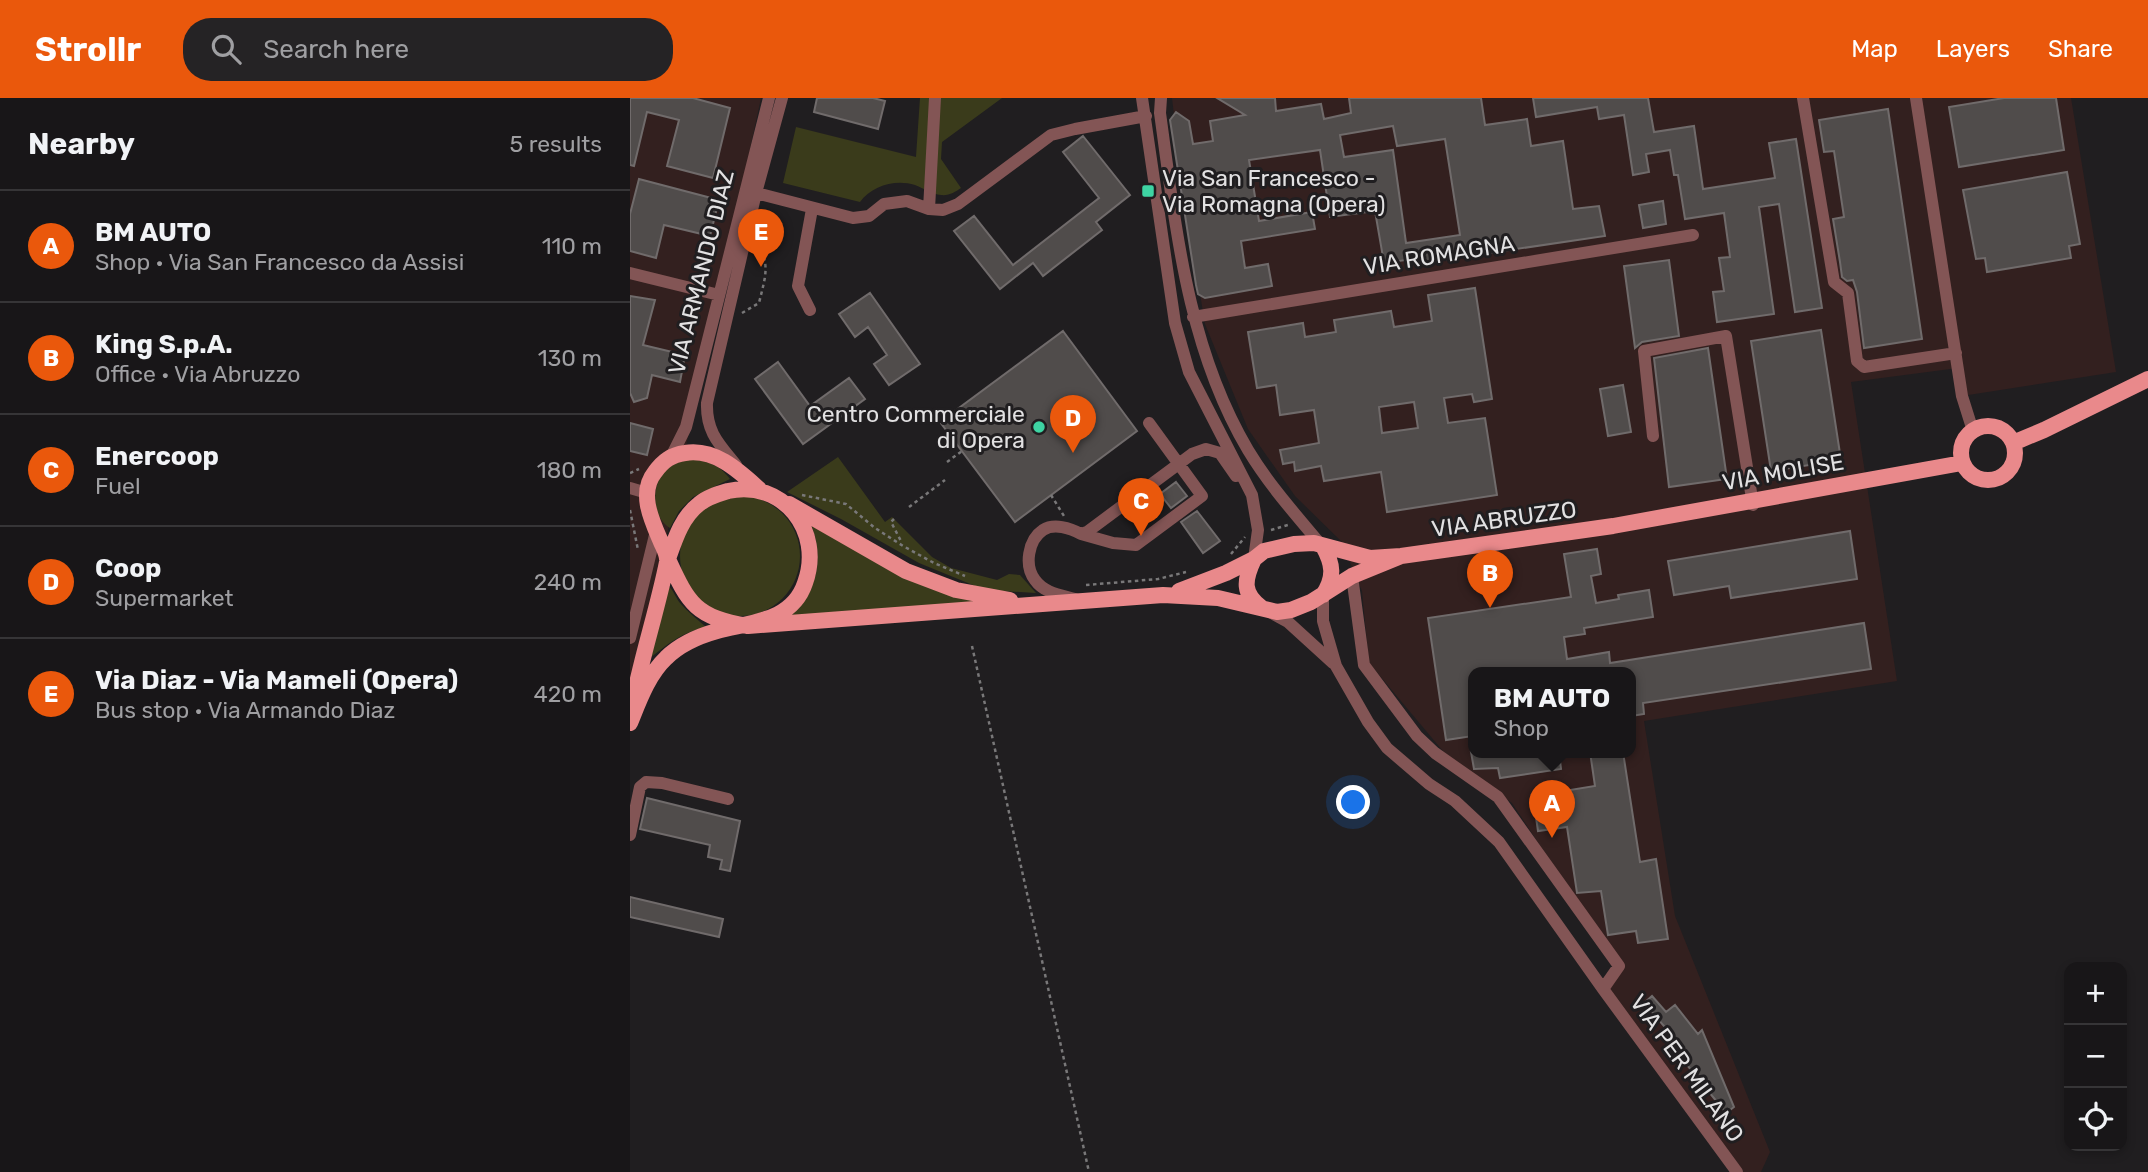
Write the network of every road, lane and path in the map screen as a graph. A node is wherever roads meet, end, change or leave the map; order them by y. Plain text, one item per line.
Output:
1 (769, 98) edge
2 (782, 98) edge
3 (935, 98) edge
4 (1142, 98) edge
5 (1161, 98) edge
6 (1803, 98) edge
7 (1916, 98) edge
8 (1146, 116) junction
9 (756, 193) junction
10 (812, 209) junction
11 (929, 209) junction
12 (1693, 235) dead end
13 (630, 273) edge
14 (719, 295) junction
15 (810, 310) dead end
16 (1193, 317) junction
17 (1956, 354) junction
18 (2148, 379) edge
19 (1149, 423) dead end
20 (1973, 431) junction
21 (1653, 436) dead end
22 (2013, 443) junction
23 (962, 451) dead end
24 (672, 455) junction
25 (947, 463) dead end
26 (1962, 463) junction
27 (1178, 465) junction
28 (742, 474) junction
29 (944, 480) dead end
30 (630, 488) edge
31 (759, 489) junction
32 (647, 493) junction
33 (800, 494) dead end
34 (1051, 495) dead end
35 (1252, 495) junction
36 (777, 497) junction
37 (1752, 503) junction
38 (909, 507) dead end
39 (630, 510) edge
40 (894, 519) dead end
41 (1301, 522) junction
42 (1612, 526) joint
43 (1063, 528) junction
44 (656, 531) junction
45 (1258, 533) junction
46 (1081, 534) junction
47 (903, 546) junction
48 (1323, 546) junction
49 (639, 554) dead end
50 (1231, 554) dead end
51 (1401, 556) junction
52 (668, 559) junction
53 (1254, 559) junction
54 (1188, 572) dead end
55 (1352, 576) junction
56 (971, 578) dead end
57 (1085, 593) junction
58 (1163, 595) junction
59 (1323, 595) junction
60 (1033, 605) junction
61 (1265, 609) junction
62 (748, 626) junction
63 (630, 638) edge
64 (972, 646) dead end
65 (1336, 666) junction
66 (630, 715) edge
67 (630, 723) edge
68 (728, 799) dead end
69 (630, 835) edge
70 (1604, 989) junction
71 (1089, 1172) edge
72 (1738, 1172) edge

1 - 14 street, VIA ARMANDO DIAZ
2 - 9 street, VIA ARMANDO DIAZ
3 - 11 street
4 - 8 street
5 - 16 street
6 - 17 street
7 - 17 street
8 - 11 street
8 - 35 street
9 - 10 street
9 - 28 street, VIA ARMANDO DIAZ
10 - 11 street
10 - 15 street
12 - 16 street, VIA ROMAGNA
13 - 14 street
14 - 24 street, VIA ARMANDO DIAZ
16 - 41 street
17 - 20 street
18 - 22 main road
19 - 27 street
20 - 22 main road
20 - 26 main road
21 - 37 street
22 - 26 main road
23 - 25 path
24 - 28 main road, VIA ARMANDO DIAZ
24 - 32 main road, VIA ARMANDO DIAZ
26 - 37 main road, VIA MOLISE
27 - 35 street
27 - 46 street
27 - 46 street
28 - 31 main road, VIA ARMANDO DIAZ
29 - 38 path
30 - 32 street
31 - 36 main road
31 - 52 main road
32 - 44 main road
33 - 47 path
34 - 43 path
35 - 45 street
36 - 60 main road
36 - 62 main road
37 - 42 main road, VIA MOLISE
39 - 49 path
40 - 47 path
41 - 45 path
41 - 48 street
42 - 51 main road, VIA ABRUZZO
43 - 46 street
43 - 57 street
44 - 52 main road
44 - 63 street
45 - 50 path
45 - 53 street
47 - 56 path
48 - 51 main road, VIA ABRUZZO
48 - 53 main road
48 - 59 main road
51 - 55 main road, VIA ABRUZZO
52 - 62 main road
52 - 66 main road
53 - 58 main road
53 - 61 main road
54 - 57 path
55 - 59 main road, VIA ABRUZZO
55 - 70 street
57 - 58 main road
57 - 60 main road
58 - 61 main road
59 - 61 main road
59 - 65 street
60 - 62 main road
61 - 65 street
62 - 67 main road
64 - 71 path
65 - 70 street, VIA PER MILANO
68 - 69 street
70 - 72 street, VIA PER MILANO

